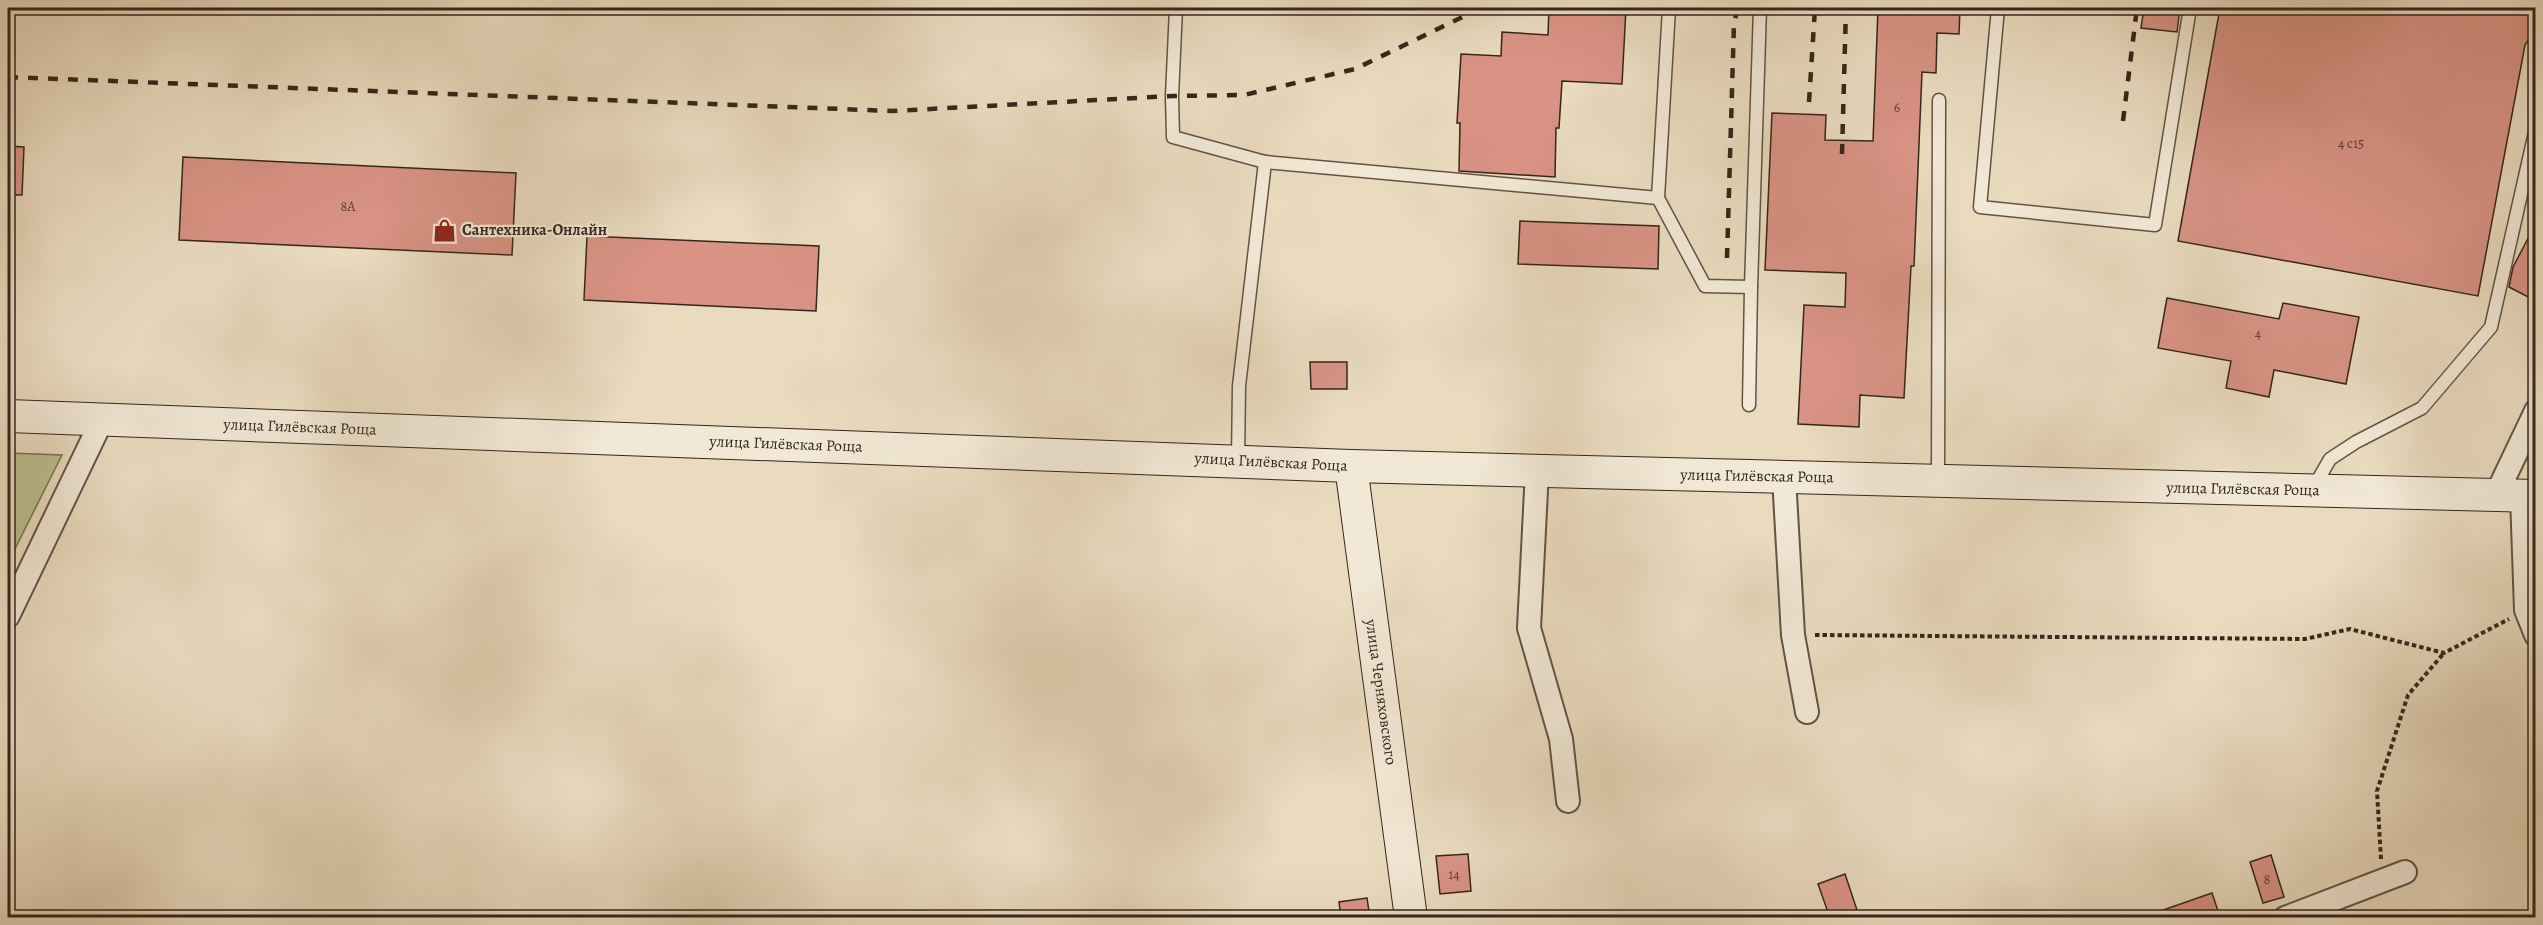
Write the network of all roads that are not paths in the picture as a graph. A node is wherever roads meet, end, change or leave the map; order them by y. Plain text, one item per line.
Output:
1 (1176, 8) edge
2 (1669, 8) edge
3 (1760, 8) edge
4 (1998, 8) edge
5 (2190, 8) edge
6 (1939, 100) dead end
7 (2535, 128) edge
8 (1265, 162) junction
9 (1658, 198) junction
10 (1751, 287) junction
11 (1749, 405) dead end
12 (2535, 411) edge
13 (8, 416) edge
14 (102, 420) junction
15 (1238, 460) junction
16 (1351, 466) junction
17 (1537, 471) junction
18 (1784, 477) junction
19 (1938, 481) junction
20 (2312, 490) junction
21 (2518, 496) edge
22 (8, 616) edge
23 (2535, 635) edge
24 (1807, 712) dead end
25 (1568, 801) dead end
26 (2404, 872) dead end
27 (1411, 918) edge
28 (2285, 918) edge

1 - 8 lane
2 - 9 lane
3 - 10 lane
4 - 5 lane
6 - 19 lane
7 - 20 lane
8 - 9 lane
8 - 15 lane
9 - 10 lane
10 - 11 lane
12 - 21 street
13 - 14 street, улица Гилёвская Роща
14 - 15 street, улица Гилёвская Роща
14 - 22 street
15 - 16 street, улица Гилёвская Роща
16 - 17 street, улица Гилёвская Роща
16 - 27 street, улица Черняховского
17 - 18 street, улица Гилёвская Роща
17 - 25 street
18 - 19 street, улица Гилёвская Роща
18 - 24 street
19 - 20 street, улица Гилёвская Роща
20 - 21 street, улица Гилёвская Роща
21 - 23 street
26 - 28 street

